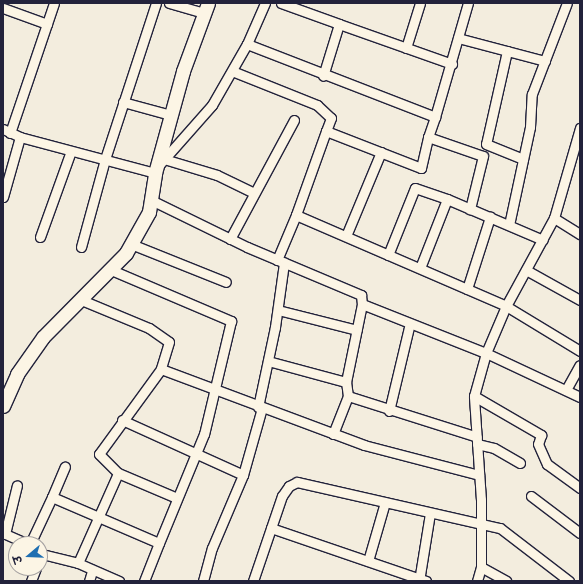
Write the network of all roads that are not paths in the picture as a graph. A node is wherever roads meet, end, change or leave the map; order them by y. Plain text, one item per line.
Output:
1 (54, 3) edge
2 (156, 3) edge
3 (169, 3) edge
4 (265, 3) edge
5 (281, 3) edge
6 (420, 3) edge
7 (468, 3) edge
8 (564, 4) edge
9 (3, 8) edge
10 (206, 8) edge
11 (47, 24) junction
12 (339, 24) junction
13 (458, 38) junction
14 (247, 44) junction
15 (406, 48) junction
16 (507, 51) junction
17 (545, 61) junction
18 (452, 64) junction
19 (232, 71) junction
20 (323, 76) junction
21 (123, 102) junction
22 (171, 115) junction
23 (435, 117) junction
24 (294, 120) dead end
25 (580, 128) edge
26 (7, 131) edge
27 (326, 131) junction
28 (20, 137) junction
29 (428, 137) junction
30 (486, 144) junction
31 (71, 151) junction
32 (381, 152) junction
33 (576, 155) edge
34 (483, 156) junction
35 (105, 159) junction
36 (523, 159) junction
37 (158, 166) junction
38 (254, 193) junction
39 (3, 194) edge
40 (447, 199) junction
41 (151, 200) junction
42 (470, 209) junction
43 (296, 215) junction
44 (490, 217) junction
45 (554, 218) junction
46 (508, 225) junction
47 (580, 234) edge
48 (346, 236) junction
49 (40, 237) dead end
50 (230, 239) junction
51 (543, 240) junction
52 (131, 244) junction
53 (81, 247) dead end
54 (388, 255) junction
55 (280, 261) junction
56 (420, 268) junction
57 (109, 269) junction
58 (526, 270) junction
59 (226, 282) dead end
60 (467, 289) junction
61 (79, 298) junction
62 (580, 300) edge
63 (362, 304) junction
64 (506, 306) junction
65 (278, 310) junction
66 (410, 323) junction
67 (358, 330) junction
68 (580, 351) edge
69 (486, 353) junction
70 (268, 361) junction
71 (580, 365) edge
72 (161, 369) junction
73 (346, 382) junction
74 (567, 388) junction
75 (6, 389) edge
76 (214, 391) junction
77 (348, 396) junction
78 (474, 396) junction
79 (580, 397) edge
80 (3, 406) edge
81 (260, 408) junction
82 (389, 410) junction
83 (122, 420) junction
84 (333, 434) junction
85 (477, 440) junction
86 (196, 454) junction
87 (520, 462) dead end
88 (65, 467) dead end
89 (118, 473) junction
90 (243, 475) junction
91 (479, 475) junction
92 (17, 485) dead end
93 (580, 488) edge
94 (531, 496) dead end
95 (52, 497) junction
96 (178, 498) junction
97 (385, 502) junction
98 (430, 513) junction
99 (97, 516) junction
100 (481, 521) junction
101 (271, 528) junction
102 (580, 533) edge
103 (4, 534) edge
104 (33, 536) edge
105 (159, 543) junction
106 (48, 557) edge
107 (368, 561) junction
108 (78, 563) junction
109 (481, 567) junction
110 (92, 571) junction
111 (421, 580) edge
112 (89, 581) edge
113 (119, 581) edge
114 (144, 581) edge
115 (203, 581) edge
116 (253, 581) edge
117 (477, 581) edge
118 (506, 581) edge
119 (569, 581) edge

1 - 11 street
2 - 21 street
3 - 10 street
4 - 14 street
5 - 12 street
6 - 15 street
7 - 13 street
8 - 17 street
9 - 11 street
10 - 22 street
11 - 26 street
12 - 15 street
12 - 20 street
13 - 16 street
13 - 18 street
14 - 19 street
14 - 20 street
15 - 18 street
16 - 17 street
16 - 30 street
17 - 36 street
18 - 23 street
19 - 27 street
19 - 37 street
20 - 23 street
21 - 22 street
21 - 35 street
22 - 37 street
23 - 29 street
24 - 38 street
25 - 33 street
26 - 28 street
27 - 32 street
27 - 43 street
28 - 31 street
28 - 39 street
29 - 32 street
29 - 34 street
30 - 34 street
30 - 36 street
31 - 35 street
31 - 49 street
32 - 48 street
33 - 45 street
34 - 42 street
35 - 37 street
35 - 53 street
36 - 46 street
37 - 38 street
37 - 41 street
38 - 50 street
40 - 42 street
40 - 54 street
40 - 56 street
41 - 50 street
41 - 52 street
42 - 44 street
43 - 48 street
43 - 55 street
44 - 46 street
44 - 60 street
45 - 47 street
45 - 51 street
46 - 51 street
48 - 54 street
50 - 55 street
51 - 58 street
52 - 57 street
52 - 59 street
54 - 56 street
55 - 63 street
55 - 65 street
56 - 60 street
57 - 61 street
57 - 76 street
58 - 62 street
58 - 64 street
60 - 64 street
61 - 72 street
61 - 75 street
63 - 66 street
63 - 67 street
64 - 68 street
64 - 69 street
65 - 67 street
65 - 70 street
66 - 69 street
66 - 82 street
67 - 73 street
69 - 74 street
69 - 78 street
70 - 73 street
70 - 81 street
71 - 74 street
72 - 76 street
72 - 83 street
73 - 77 street
74 - 79 street
75 - 80 street
76 - 81 street
76 - 86 street
77 - 82 street
77 - 84 street
78 - 85 street
78 - 93 street
81 - 84 street
81 - 90 street
82 - 85 street
83 - 86 street
83 - 89 street
84 - 91 street
85 - 87 street
85 - 91 street
86 - 90 street
86 - 96 street
88 - 95 street
89 - 96 street
89 - 99 street
90 - 115 street
91 - 100 street
92 - 103 street
94 - 102 street
95 - 99 street
95 - 104 street
96 - 105 street
97 - 98 street
97 - 101 street
97 - 107 street
98 - 100 street
98 - 111 street
99 - 105 street
99 - 108 street
100 - 109 street
100 - 119 street
101 - 107 street
101 - 116 street
105 - 114 street
106 - 108 street
107 - 111 street
108 - 110 street
109 - 117 street
109 - 118 street
110 - 112 street
110 - 113 street

